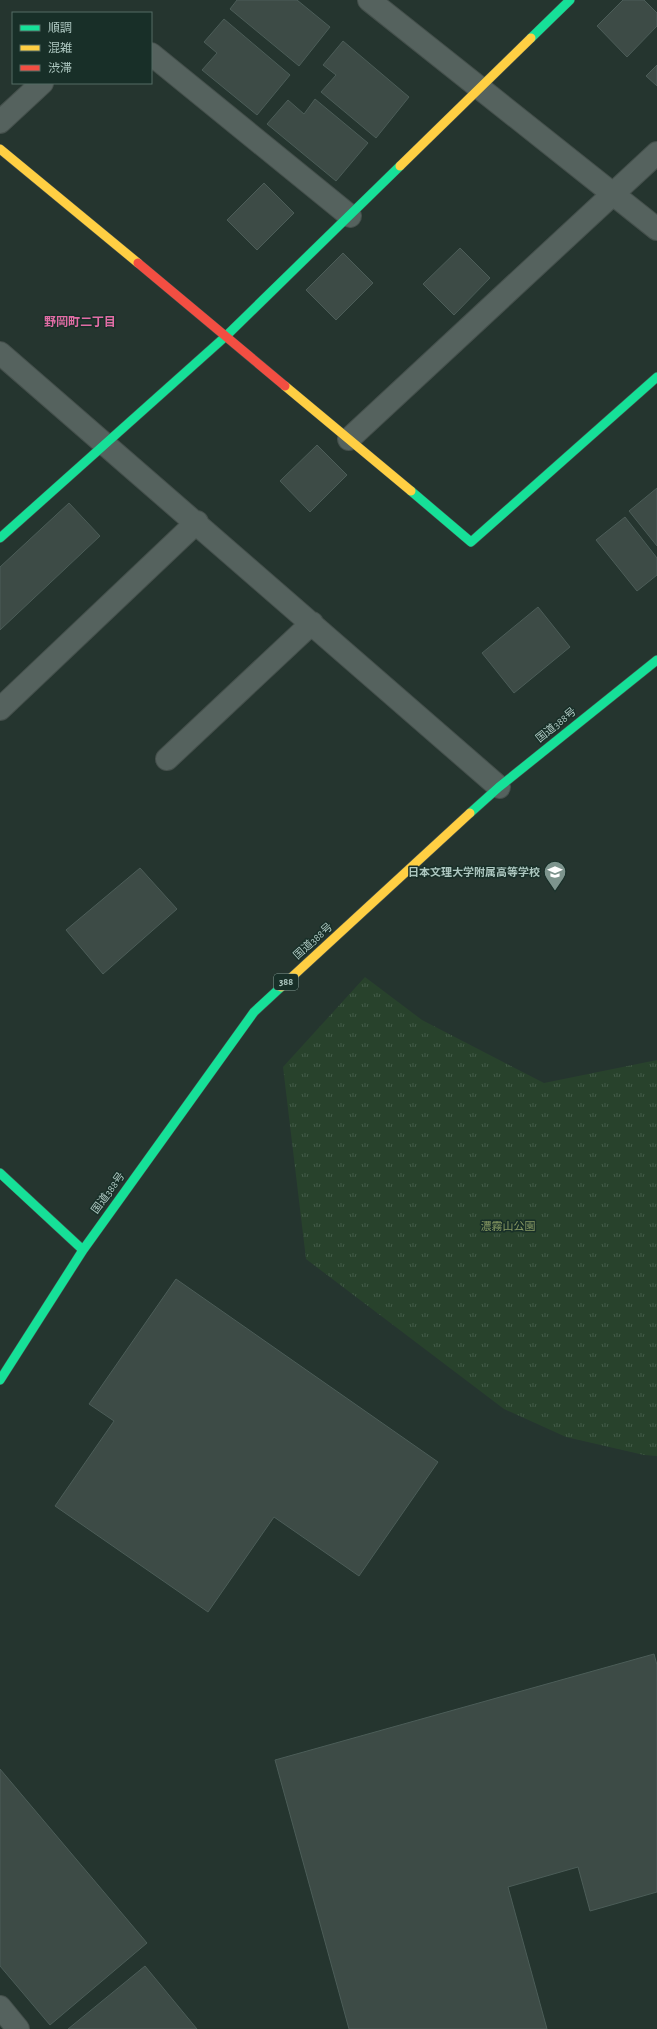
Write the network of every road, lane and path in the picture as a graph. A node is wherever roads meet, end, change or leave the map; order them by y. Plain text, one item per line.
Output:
1 (369, 0) edge
2 (570, 0) edge
3 (152, 55) edge
4 (41, 84) edge
5 (480, 89) junction
6 (0, 122) edge
7 (0, 149) edge
8 (657, 153) edge
9 (614, 194) junction
10 (350, 216) junction
11 (657, 229) edge
12 (226, 336) junction
13 (0, 353) edge
14 (657, 377) edge
15 (349, 439) junction
16 (107, 444) junction
17 (197, 522) junction
18 (0, 538) edge
19 (312, 623) junction
20 (657, 660) edge
21 (0, 709) edge
22 (167, 759) dead end
23 (499, 787) junction
24 (0, 1173) edge
25 (83, 1250) junction
26 (0, 1380) edge
27 (0, 2007) edge
28 (18, 2029) edge

1 - 5 street
2 - 5 main road
3 - 10 street
4 - 6 street
5 - 9 street
5 - 10 main road
7 - 12 main road
8 - 9 street
9 - 11 street
9 - 15 street
10 - 12 main road
12 - 15 main road
12 - 16 main road
13 - 16 street
14 - 15 main road
16 - 17 street
16 - 18 main road
17 - 19 street
17 - 21 street
19 - 22 street
19 - 23 street
20 - 23 main road, 国道388号 / 388
23 - 25 main road, 国道388号 / 388
24 - 25 main road
25 - 26 main road, 国道388号 / 388
27 - 28 street

